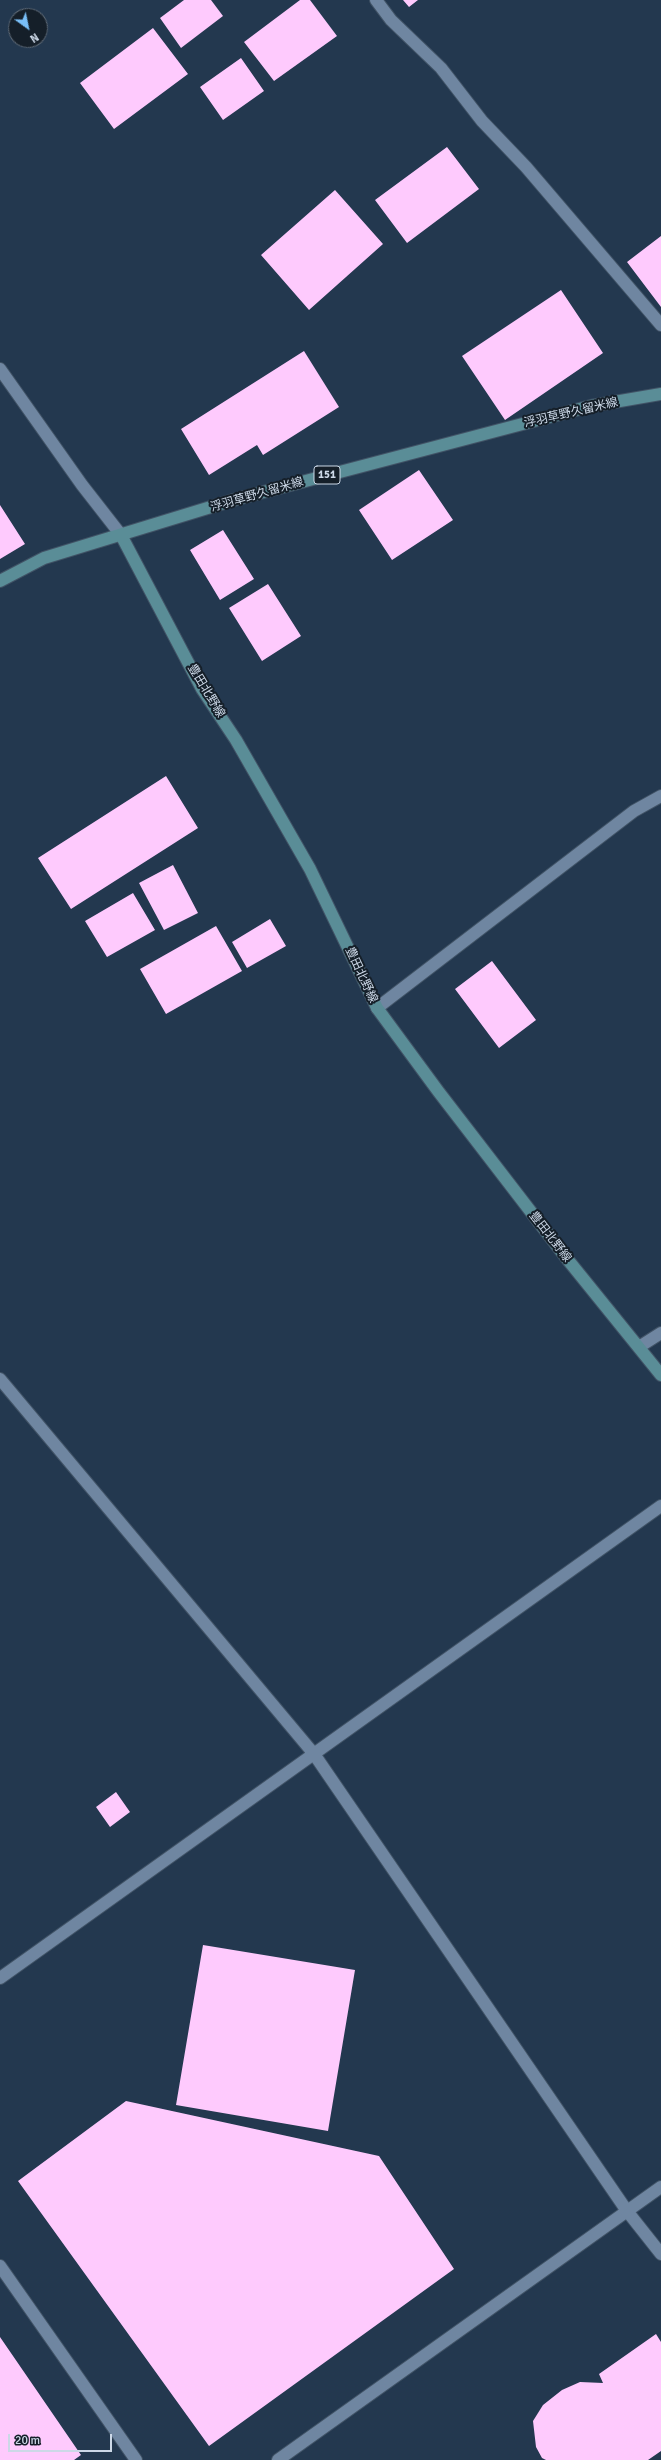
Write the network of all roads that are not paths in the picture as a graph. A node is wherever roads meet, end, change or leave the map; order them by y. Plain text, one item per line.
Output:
1 (376, 0) edge
2 (661, 325) edge
3 (0, 369) edge
4 (661, 394) edge
5 (121, 535) junction
6 (0, 581) edge
7 (661, 796) edge
8 (376, 1008) junction
9 (661, 1333) edge
10 (639, 1347) junction
11 (661, 1375) edge
12 (0, 1379) edge
13 (661, 1506) edge
14 (314, 1754) junction
15 (0, 1978) edge
16 (661, 2187) edge
17 (627, 2211) junction
18 (661, 2254) edge
19 (0, 2266) edge
20 (136, 2460) edge
21 (278, 2460) edge

1 - 2 street
3 - 5 street
4 - 5 main road, 浮羽草野久留米線 / 151
5 - 6 main road, 浮羽草野久留米線 / 151
5 - 8 main road, 豊田北野線
7 - 8 street
8 - 10 main road, 豊田北野線
9 - 10 street
10 - 11 main road, 豊田北野線
12 - 14 street
13 - 14 street
14 - 15 street
14 - 17 street
16 - 17 street
17 - 18 street
17 - 21 street
19 - 20 street

